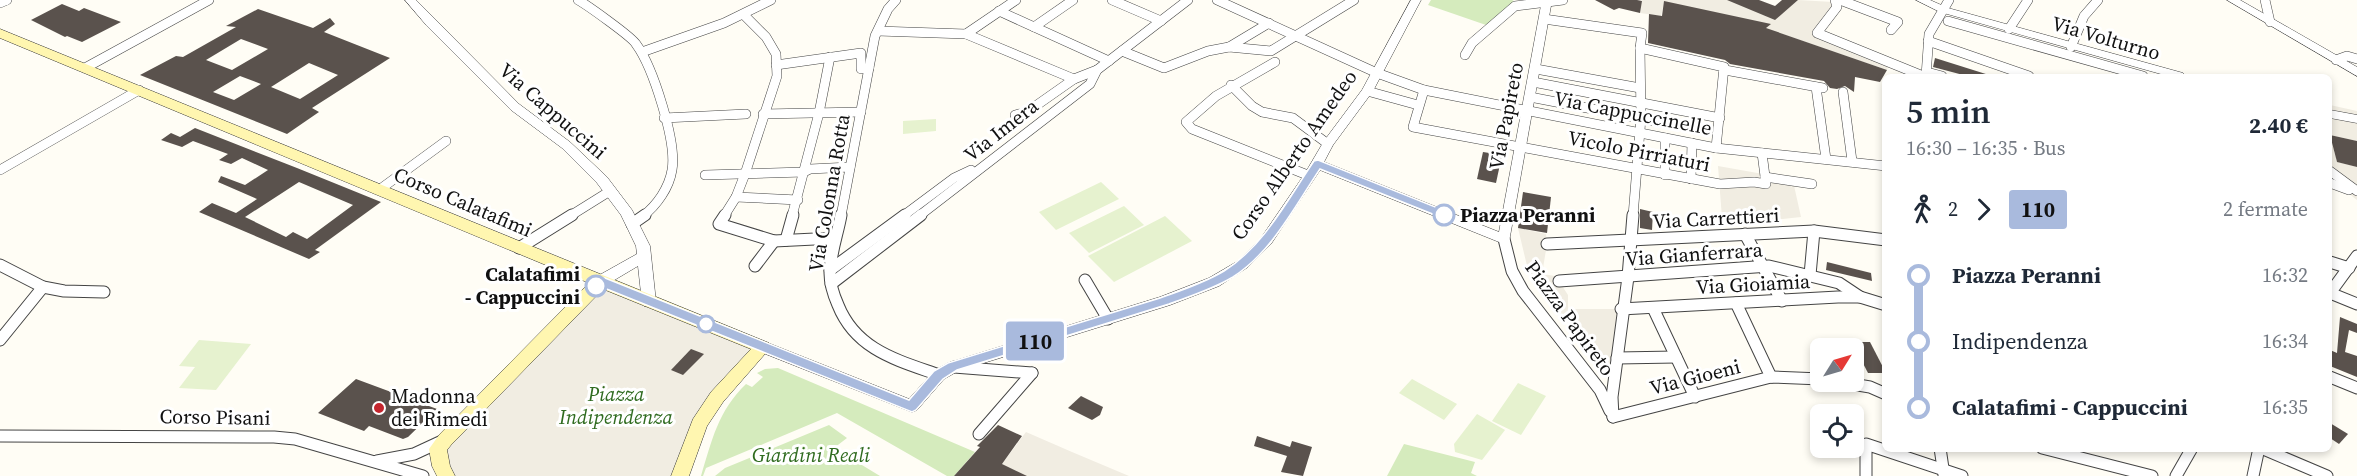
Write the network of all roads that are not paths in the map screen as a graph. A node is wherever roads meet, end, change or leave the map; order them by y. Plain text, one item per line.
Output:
1 (7, 0) edge
2 (209, 0) edge
3 (410, 0) edge
4 (578, 0) edge
5 (771, 0) edge
6 (896, 0) edge
7 (1016, 0) edge
8 (1072, 0) edge
9 (1112, 0) edge
10 (1188, 0) edge
11 (1217, 0) edge
12 (1354, 0) edge
13 (1416, 0) edge
14 (1563, 0) edge
15 (1835, 0) edge
16 (1840, 0) edge
17 (1921, 0) edge
18 (2028, 0) edge
19 (2098, 0) edge
20 (2232, 0) edge
21 (2265, 0) edge
22 (1547, 2) edge
23 (0, 3) edge
24 (594, 3) edge
25 (1947, 10) edge
26 (999, 11) junction
27 (744, 15) junction
28 (1544, 19) junction
29 (1161, 21) junction
30 (2270, 22) junction
31 (1269, 23) junction
32 (1034, 27) junction
33 (2009, 29) junction
34 (1891, 30) dead end
35 (878, 31) junction
36 (0, 33) edge
37 (966, 34) junction
38 (1297, 36) junction
39 (1928, 41) junction
40 (2071, 46) junction
41 (1229, 47) junction
42 (1640, 48) junction
43 (1122, 51) junction
44 (642, 52) junction
45 (1465, 55) dead end
46 (830, 57) junction
47 (2357, 59) edge
48 (2336, 60) junction
49 (1109, 61) junction
50 (1275, 62) dead end
51 (776, 65) junction
52 (85, 68) junction
53 (868, 68) junction
54 (1725, 68) junction
55 (1536, 69) junction
56 (1097, 70) junction
57 (2357, 72) edge
58 (1377, 73) junction
59 (1922, 74) edge
60 (1925, 74) edge
61 (2023, 74) edge
62 (2138, 74) edge
63 (2172, 74) edge
64 (1074, 79) junction
65 (1533, 82) junction
66 (1231, 85) junction
67 (1640, 88) junction
68 (139, 90) junction
69 (1424, 90) junction
70 (1367, 91) junction
71 (1843, 92) dead end
72 (1530, 97) junction
73 (1641, 103) junction
74 (1418, 105) junction
75 (1528, 111) junction
76 (861, 112) junction
77 (819, 113) junction
78 (747, 114) dead end
79 (763, 114) junction
80 (2332, 114) edge
81 (1015, 115) dead end
82 (664, 118) junction
83 (1641, 118) junction
84 (1720, 118) junction
85 (2357, 119) edge
86 (1691, 128) dead end
87 (1640, 133) junction
88 (1665, 138) junction
89 (446, 141) dead end
90 (1692, 143) junction
91 (1328, 144) junction
92 (1519, 147) junction
93 (1716, 148) junction
94 (1762, 153) junction
95 (1826, 159) junction
96 (991, 161) junction
97 (1852, 161) junction
98 (1318, 164) junction
99 (1882, 165) edge
100 (850, 166) junction
101 (0, 170) edge
102 (1637, 170) junction
103 (804, 172) junction
104 (2332, 173) edge
105 (745, 174) junction
106 (705, 175) dead end
107 (1665, 175) junction
108 (1310, 176) junction
109 (1765, 177) junction
110 (1690, 179) junction
111 (1812, 184) dead end
112 (2332, 184) edge
113 (379, 189) junction
114 (610, 191) junction
115 (2357, 192) edge
116 (736, 197) junction
117 (798, 200) junction
118 (632, 224) junction
119 (1814, 231) junction
120 (1745, 234) junction
121 (835, 238) junction
122 (1504, 239) junction
123 (786, 240) junction
124 (1882, 240) edge
125 (774, 241) junction
126 (1631, 241) junction
127 (1547, 244) dead end
128 (519, 248) junction
129 (2357, 256) edge
130 (643, 257) junction
131 (2332, 263) edge
132 (0, 265) edge
133 (755, 266) dead end
134 (1762, 266) junction
135 (2349, 268) junction
136 (830, 270) junction
137 (1810, 274) junction
138 (1629, 277) junction
139 (1085, 280) dead end
140 (601, 281) junction
141 (1559, 281) dead end
142 (831, 284) junction
143 (43, 287) junction
144 (2332, 290) edge
145 (104, 292) dead end
146 (2332, 294) edge
147 (1860, 297) junction
148 (1782, 301) junction
149 (649, 302) junction
150 (1737, 303) junction
151 (1882, 304) edge
152 (2357, 304) edge
153 (1653, 308) junction
154 (1622, 309) junction
155 (1108, 319) junction
156 (0, 340) edge
157 (763, 347) junction
158 (1676, 357) junction
159 (1617, 358) junction
160 (953, 367) junction
161 (939, 375) junction
162 (1771, 377) junction
163 (2332, 377) edge
164 (1810, 379) edge
165 (1864, 386) edge
166 (2357, 388) edge
167 (1882, 392) edge
168 (1695, 397) junction
169 (912, 406) joint
170 (1612, 417) junction
171 (979, 434) dead end
172 (0, 436) edge
173 (445, 440) junction
174 (1882, 450) edge
175 (1888, 452) edge
176 (1941, 452) edge
177 (2058, 452) edge
178 (2190, 452) edge
179 (2259, 452) edge
180 (2267, 452) edge
181 (371, 462) junction
182 (2301, 471) edge
183 (1944, 473) edge
184 (423, 476) edge
185 (446, 476) edge
186 (680, 476) edge
187 (1866, 476) edge
188 (1962, 476) edge
189 (2152, 476) edge
190 (2176, 476) edge
191 (2253, 476) edge
192 (2327, 476) edge

1 - 23 street
2 - 52 street
3 - 114 street, Via Cappuccini
4 - 24 street
5 - 27 street
6 - 35 street, Via Colonna Rotta
7 - 26 street
8 - 32 street
9 - 29 street
10 - 29 street, Via Imera
11 - 31 street, Via Cappuccinelle
12 - 38 street
13 - 58 street, Corso Alberto Amedeo
14 - 22 street
15 - 59 street
16 - 34 street
17 - 25 street, Via Volturno
18 - 33 street
19 - 40 street
20 - 30 street
21 - 30 street
22 - 28 street, Via Papireto
22 - 45 street
24 - 44 street
25 - 33 street, Via Volturno
25 - 39 street
25 - 62 street, Via Volturno
26 - 32 street
26 - 37 street
27 - 44 street
27 - 51 street
28 - 42 street
28 - 55 street, Via Papireto
29 - 43 street, Via Imera
30 - 48 street
31 - 38 street, Via Cappuccinelle
31 - 41 street
32 - 49 street
33 - 40 street, Via Volturno
35 - 37 street
35 - 53 street, Via Colonna Rotta
36 - 52 main road, Corso Calatafimi
37 - 64 street
38 - 41 street
38 - 58 street, Via Cappuccinelle
39 - 60 street
39 - 61 street
40 - 63 street, Via Volturno
41 - 43 street
42 - 54 street
42 - 67 street
43 - 49 street, Via Imera
44 - 82 street
46 - 51 street
46 - 53 street
46 - 77 street
47 - 48 street
48 - 57 street
49 - 56 street, Via Imera
50 - 66 street
51 - 79 street
52 - 68 main road, Corso Calatafimi
53 - 76 street, Via Colonna Rotta
54 - 84 street
54 - 95 street
55 - 65 street, Via Papireto
55 - 67 street
56 - 64 street
56 - 96 street, Via Imera
58 - 69 street, Via Cappuccinelle
58 - 70 street, Corso Alberto Amedeo
64 - 81 street
65 - 72 street, Via Papireto
65 - 73 street
66 - 91 street
66 - 108 street
67 - 73 street
68 - 101 street
68 - 113 main road, Corso Calatafimi
69 - 74 street
69 - 75 street, Via Cappuccinelle
70 - 74 street
70 - 91 street, Corso Alberto Amedeo
71 - 97 street
72 - 75 street, Via Papireto
72 - 83 street
73 - 83 street
73 - 84 street
74 - 92 street, Vicolo Pirriaturi
75 - 87 street, Via Cappuccinelle
75 - 92 street, Via Papireto
76 - 77 street
76 - 100 street, Via Colonna Rotta
77 - 79 street
77 - 103 street
78 - 82 street
79 - 105 street
80 - 85 street
82 - 118 street
83 - 86 street
83 - 87 street
84 - 93 street
87 - 88 street, Via Cappuccinelle
87 - 102 street
88 - 90 street, Via Cappuccinelle
88 - 107 street
89 - 113 street
90 - 93 street, Via Cappuccinelle
90 - 110 street
91 - 98 street, Corso Alberto Amedeo
92 - 102 street, Vicolo Pirriaturi
92 - 122 street, Via Papireto
93 - 94 street, Via Cappuccinelle
94 - 95 street, Via Cappuccinelle
94 - 109 street
95 - 97 street, Via Cappuccinelle
96 - 136 street
96 - 142 street, Via Imera
97 - 99 street, Via Cappuccinelle
98 - 108 street, Corso Alberto Amedeo
98 - 122 street
100 - 103 street
100 - 121 street, Via Colonna Rotta
102 - 107 street, Vicolo Pirriaturi
102 - 126 street
103 - 105 street
103 - 117 street
104 - 115 street
105 - 106 street
105 - 116 street
107 - 110 street, Vicolo Pirriaturi
108 - 155 street, Corso Alberto Amedeo
109 - 110 street, Vicolo Pirriaturi
109 - 111 street
112 - 115 street
113 - 128 main road, Corso Calatafimi
114 - 118 street, Via Cappuccini
114 - 128 street
116 - 117 street
116 - 125 street
117 - 123 street
118 - 130 street, Via Cappuccini
119 - 120 street, Via Carrettieri
119 - 124 street, Via Carrettieri
119 - 137 street
120 - 126 street, Via Carrettieri
120 - 134 street
121 - 123 street
121 - 136 street, Via Colonna Rotta
122 - 170 street, Piazza Papireto
123 - 125 street
125 - 133 street
126 - 127 street, Via Carrettieri
126 - 138 street
128 - 140 main road, Corso Calatafimi
129 - 135 street
130 - 140 street
130 - 149 street, Via Cappuccini
131 - 135 street
132 - 143 street
134 - 137 street, Via Gianferrara
134 - 138 street, Via Gianferrara
134 - 148 street
135 - 144 street
136 - 142 street, Via Colonna Rotta
137 - 147 street, Via Gianferrara
138 - 141 street, Via Gianferrara
138 - 154 street
139 - 155 street
140 - 149 main road, Corso Calatafimi
140 - 173 main road
142 - 161 street, Via Colonna Rotta
143 - 145 street
143 - 156 street
146 - 152 street
147 - 148 street, Via Gioiamia
147 - 151 street, Via Gioiamia
148 - 150 street, Via Gioiamia
149 - 157 main road, Corso Calatafimi
150 - 153 street, Via Gioiamia
150 - 162 street
153 - 154 street, Via Gioiamia
153 - 158 street
154 - 159 street
155 - 160 street, Corso Alberto Amedeo
157 - 169 street, Corso Calatafimi
157 - 186 main road
158 - 159 street
158 - 168 street
159 - 170 street
160 - 161 street, Corso Alberto Amedeo
160 - 171 street
161 - 169 street, Corso Alberto Amedeo
162 - 164 street, Via Gioeni
162 - 168 street, Via Gioeni
163 - 166 street
165 - 167 street
168 - 170 street, Via Gioeni
172 - 181 street, Corso Pisani
173 - 181 street
173 - 185 main road
174 - 187 street
175 - 183 street
176 - 183 street
177 - 189 street
178 - 190 street
179 - 191 street
180 - 182 street
181 - 184 street, Corso Pisani
182 - 192 street
183 - 188 street

